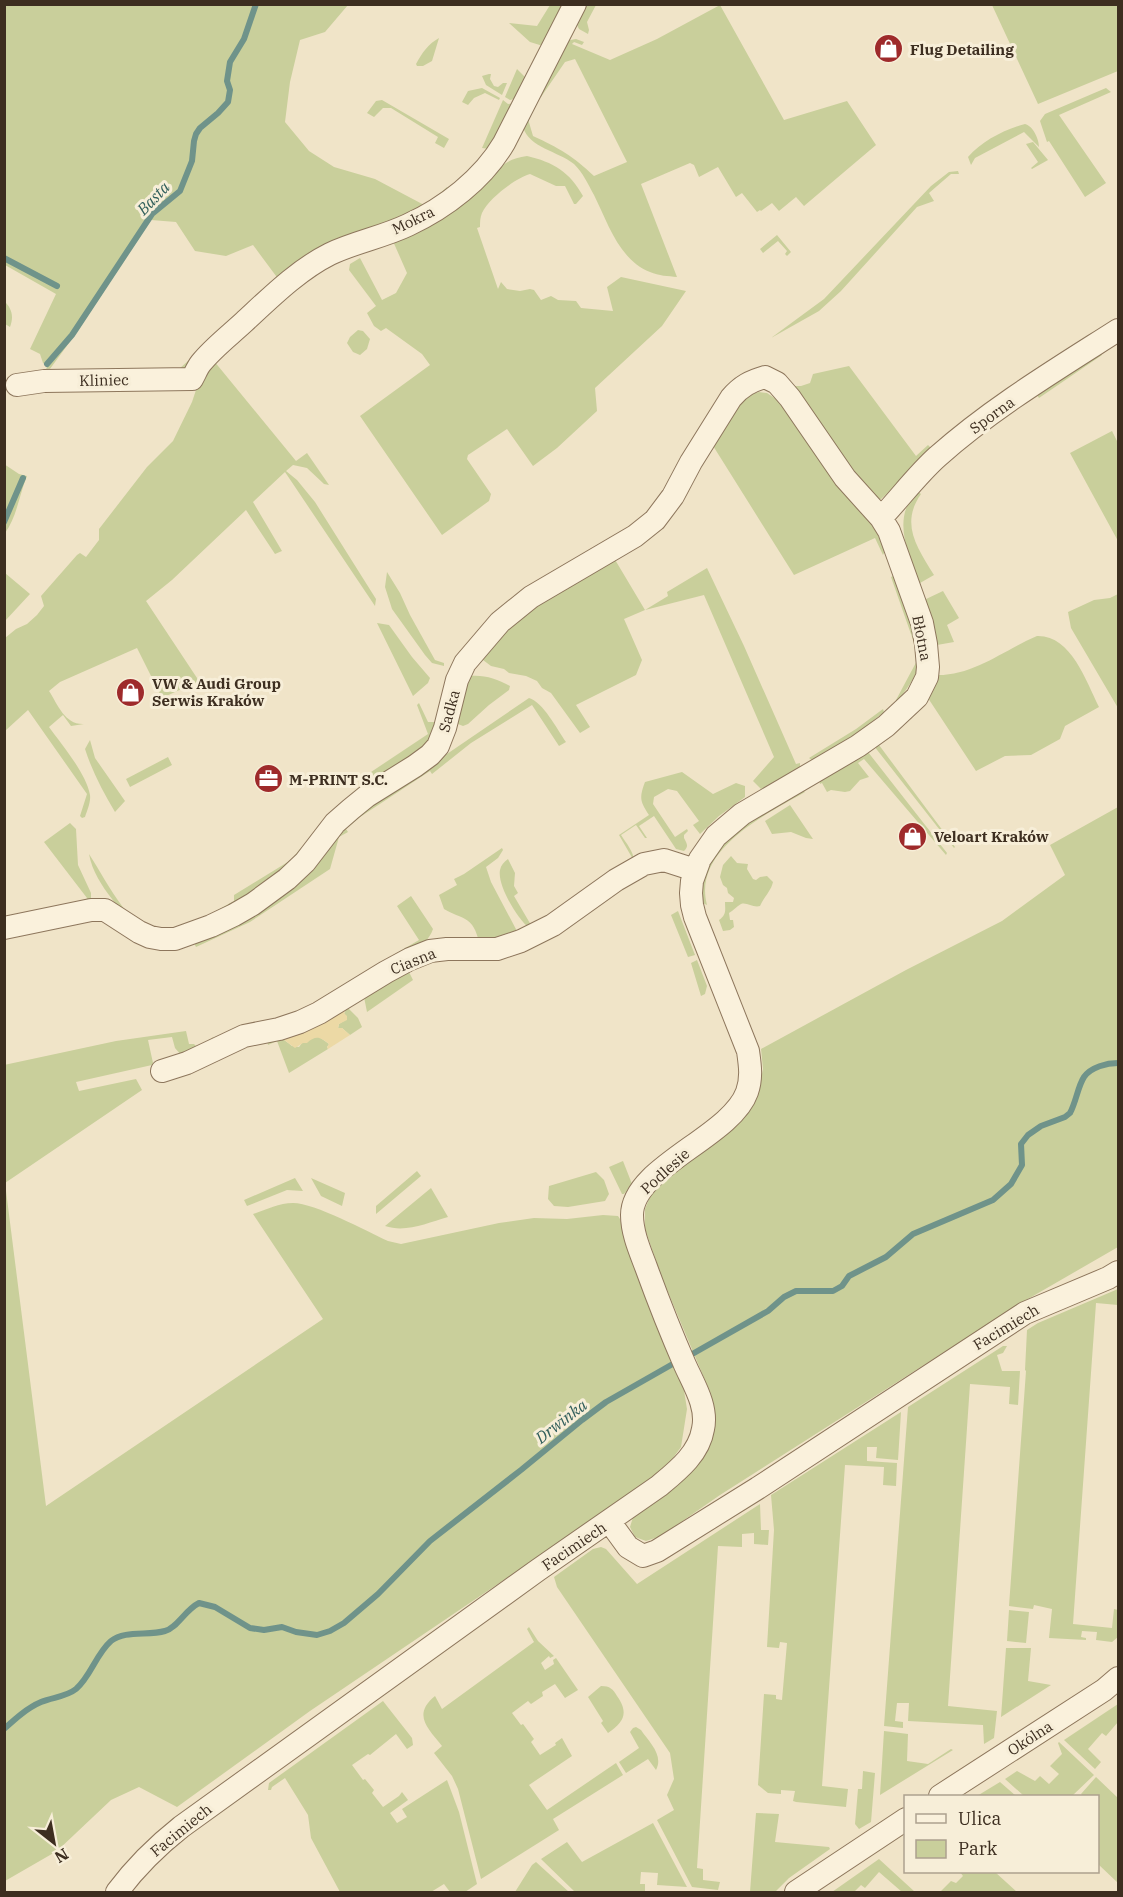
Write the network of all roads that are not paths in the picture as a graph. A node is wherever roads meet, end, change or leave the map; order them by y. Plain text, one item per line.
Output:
1 (575, 4) edge
2 (1119, 330) edge
3 (765, 376) joint
4 (192, 379) joint
5 (17, 385) dead end
6 (881, 518) junction
7 (695, 870) junction
8 (4, 928) edge
9 (162, 1071) dead end
10 (1119, 1272) edge
11 (609, 1521) junction
12 (1119, 1678) edge
13 (943, 1795) edge
14 (904, 1820) edge
15 (117, 1893) edge
16 (796, 1893) edge

1 - 4 street, Mokra
2 - 6 street, Sporna
3 - 6 street, Błotna
3 - 8 street, Sadka
4 - 5 street, Kliniec
6 - 7 street, Błotna
7 - 9 street, Ciasna
7 - 11 street, Podlesie
10 - 11 street, Facimiech
11 - 15 street, Facimiech
12 - 13 street, Okólna
14 - 16 street

